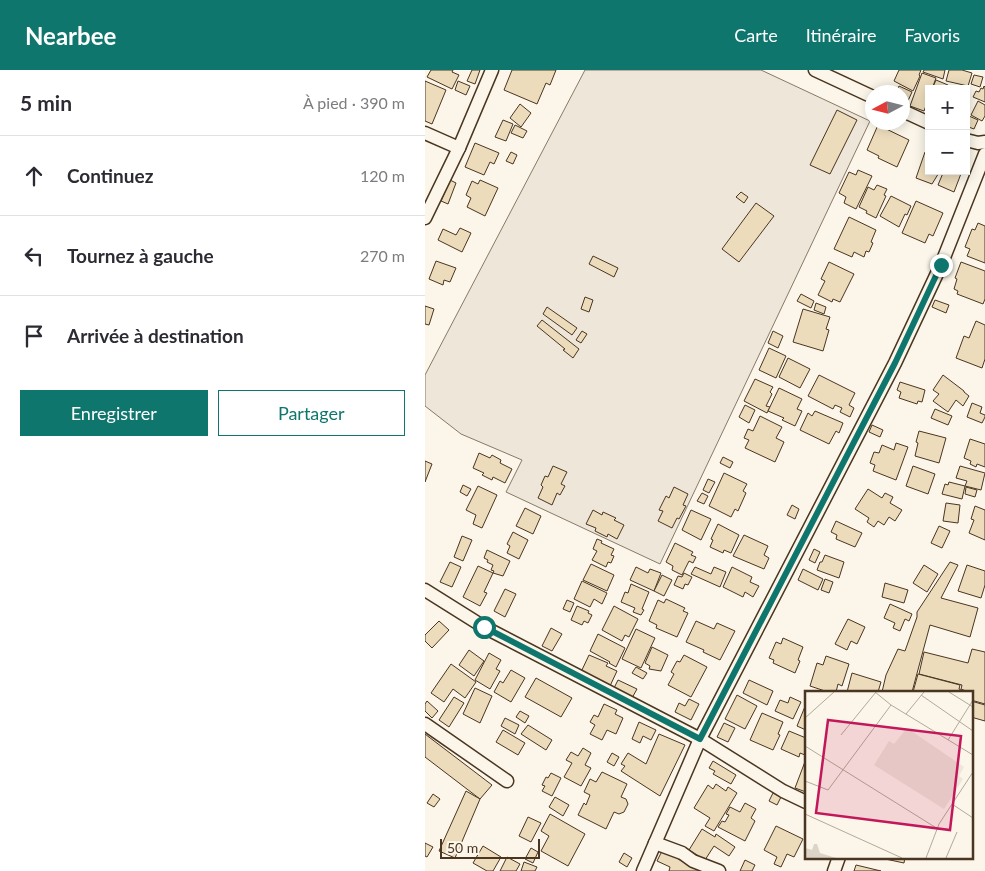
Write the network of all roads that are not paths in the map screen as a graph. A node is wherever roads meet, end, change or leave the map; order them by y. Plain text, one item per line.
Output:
1 (492, 70) edge
2 (815, 70) edge
3 (831, 74) edge
4 (865, 93) edge
5 (910, 114) edge
6 (925, 121) edge
7 (425, 133) edge
8 (970, 141) edge
9 (985, 142) edge
10 (459, 148) junction
11 (985, 154) edge
12 (425, 218) edge
13 (425, 590) edge
14 (425, 724) edge
15 (700, 739) junction
16 (507, 781) dead end
17 (805, 802) edge
18 (655, 843) junction
19 (839, 858) edge
20 (643, 871) edge
21 (719, 871) edge
22 (833, 871) edge

1 - 10 street
2 - 3 street
3 - 4 street
5 - 6 street
7 - 10 street
8 - 9 street
10 - 12 street
11 - 15 street
13 - 15 street
14 - 16 street
15 - 17 street
15 - 18 street
18 - 20 street
18 - 21 street
19 - 22 street

